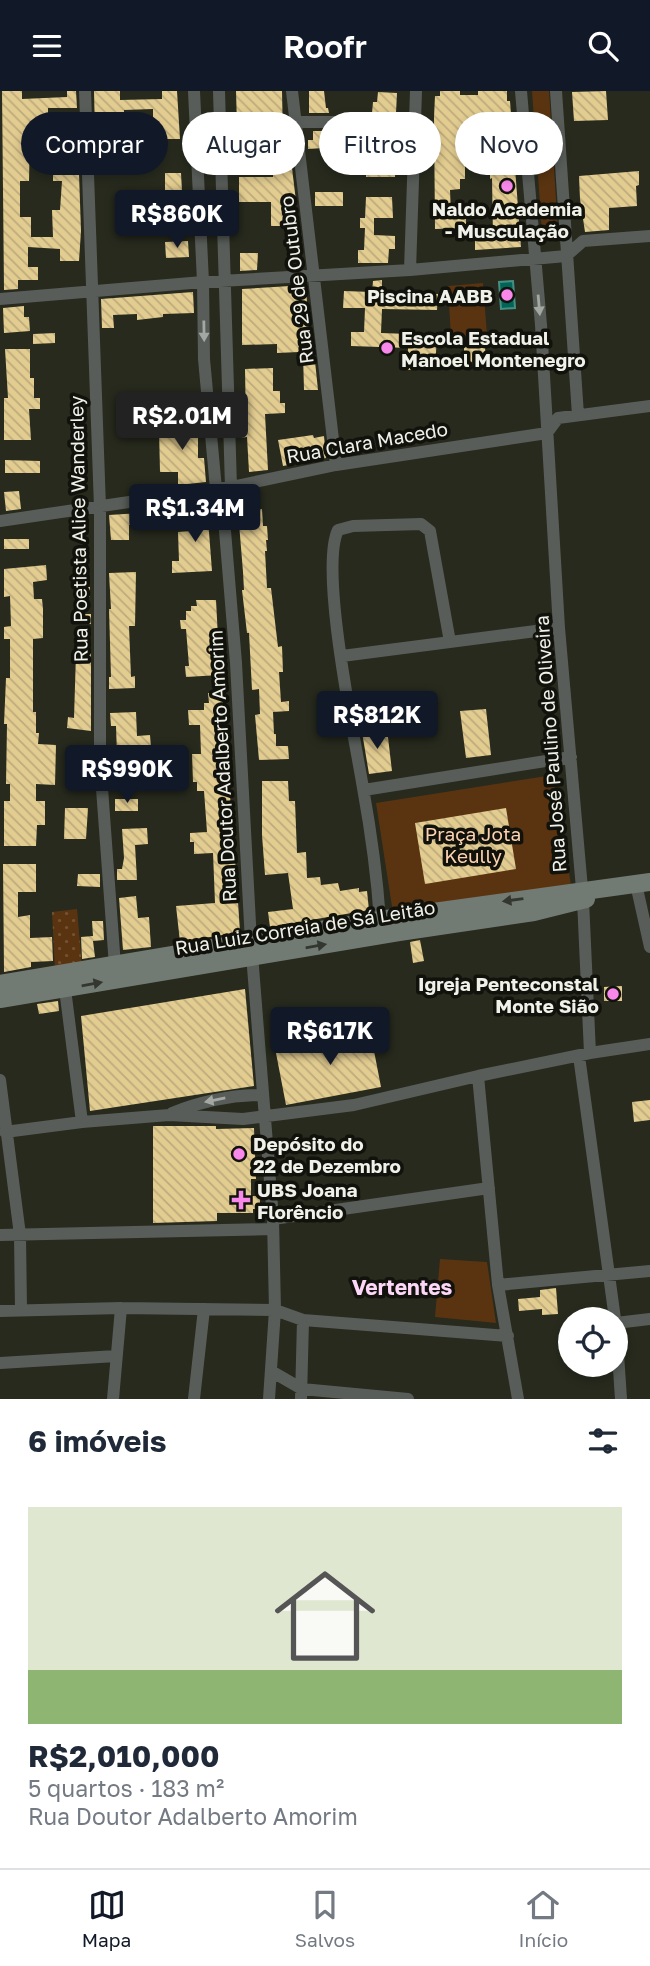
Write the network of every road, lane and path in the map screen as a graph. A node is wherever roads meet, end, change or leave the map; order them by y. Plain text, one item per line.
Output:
1 (85, 91) edge
2 (194, 91) edge
3 (219, 91) edge
4 (292, 91) edge
5 (416, 91) edge
6 (521, 91) edge
7 (556, 91) edge
8 (294, 112) edge
9 (416, 112) edge
10 (302, 175) edge
11 (414, 175) edge
12 (650, 236) edge
13 (566, 256) junction
14 (535, 258) junction
15 (410, 270) junction
16 (315, 277) junction
17 (226, 281) junction
18 (203, 282) junction
19 (92, 292) junction
20 (0, 299) edge
21 (227, 358) junction
22 (204, 359) junction
23 (650, 406) edge
24 (578, 415) junction
25 (547, 433) junction
26 (336, 465) junction
27 (230, 487) junction
28 (216, 489) junction
29 (100, 507) junction
30 (223, 507) junction
31 (0, 521) edge
32 (559, 628) junction
33 (450, 642) junction
34 (342, 656) junction
35 (571, 757) junction
36 (364, 790) junction
37 (643, 883) edge
38 (582, 895) junction
39 (380, 920) junction
40 (650, 947) edge
41 (252, 950) junction
42 (115, 966) junction
43 (0, 985) edge
44 (65, 989) junction
45 (0, 999) edge
46 (650, 1044) edge
47 (584, 1055) junction
48 (478, 1076) junction
49 (0, 1080) edge
50 (263, 1095) junction
51 (169, 1115) junction
52 (265, 1117) junction
53 (82, 1122) junction
54 (5, 1132) junction
55 (489, 1188) junction
56 (273, 1224) junction
57 (0, 1235) edge
58 (20, 1235) junction
59 (650, 1271) edge
60 (609, 1275) junction
61 (498, 1285) junction
62 (614, 1307) edge
63 (121, 1308) junction
64 (204, 1309) junction
65 (21, 1310) junction
66 (275, 1310) junction
67 (0, 1311) edge
68 (650, 1319) edge
69 (303, 1320) junction
70 (628, 1321) edge
71 (508, 1336) junction
72 (116, 1356) junction
73 (0, 1363) edge
74 (271, 1371) junction
75 (620, 1377) edge
76 (301, 1394) edge
77 (113, 1399) edge
78 (194, 1399) edge
79 (268, 1399) edge
80 (408, 1399) edge
81 (518, 1399) edge
82 (621, 1399) edge

1 - 19 street, Rua Poetista Alice Wanderley
2 - 18 street, Rua Doutor Adalberto Amorim
3 - 17 street, Rua Doutor Adalberto Amorim
4 - 8 street, Rua 29 de Outubro
5 - 9 street
6 - 14 street, Rua José Paulino de Oliveira
7 - 13 street
10 - 16 street, Rua 29 de Outubro
11 - 15 street
12 - 13 street
13 - 14 street
13 - 24 street
14 - 15 street
14 -> 25 street, Rua José Paulino de Oliveira
15 - 16 street
16 - 17 street
16 - 26 street, Rua 29 de Outubro
17 - 18 street
17 - 21 street, Rua Doutor Adalberto Amorim
18 - 19 street
18 -> 22 street, Rua Doutor Adalberto Amorim
19 - 20 street
19 - 29 street, Rua Poetista Alice Wanderley
21 - 22 street
21 - 27 street, Rua Doutor Adalberto Amorim
22 - 28 street, Rua Doutor Adalberto Amorim
23 - 24 street, Rua Clara Macedo
24 - 25 street, Rua Clara Macedo
25 - 26 street, Rua Clara Macedo
25 - 32 street, Rua José Paulino de Oliveira
26 - 27 street, Rua Clara Macedo
27 - 28 street, Rua Clara Macedo
27 - 30 street, Rua Doutor Adalberto Amorim
28 - 29 street, Rua Clara Macedo
28 - 30 street, Rua Doutor Adalberto Amorim
29 - 31 street, Rua Clara Macedo
29 - 42 street, Rua Poetista Alice Wanderley
30 - 41 street, Rua Doutor Adalberto Amorim
32 - 33 street
32 - 35 street, Rua José Paulino de Oliveira
33 - 34 street
33 - 34 street
34 - 36 street
35 - 36 street
35 - 38 street, Rua José Paulino de Oliveira
36 - 39 street
37 - 38 main road, Rua Luiz Correia de Sá Leitão
37 - 40 street
38 -> 39 main road, Rua Luiz Correia de Sá Leitão
41 -> 38 main road, Rua Luiz Correia de Sá Leitão
38 - 47 street, Rua José Paulino de Oliveira
39 - 41 main road, Rua Luiz Correia de Sá Leitão
41 - 42 main road, Rua Luiz Correia de Sá Leitão
44 -> 41 main road, Rua Luiz Correia de Sá Leitão
41 - 50 street, Rua Doutor Adalberto Amorim
42 - 43 main road, Rua Luiz Correia de Sá Leitão
44 - 45 main road, Rua Luiz Correia de Sá Leitão
44 - 53 street
46 - 47 street
47 - 48 street
47 - 60 street, Rua José Paulino de Oliveira
48 - 52 street
48 - 55 street
49 - 54 street
50 -> 51 street
50 - 52 street, Rua Doutor Adalberto Amorim
51 - 52 street
51 - 53 street
52 - 56 street, Rua Doutor Adalberto Amorim
53 - 54 street
54 - 58 street
55 - 56 street
55 - 61 street
56 - 58 street
56 - 66 street, Rua Doutor Adalberto Amorim
57 - 58 street
58 - 65 street
59 - 60 street
60 - 61 street
60 - 62 street, Rua José Paulino de Oliveira
61 - 71 street
63 - 64 street
63 - 65 street
63 - 72 street
64 - 66 street
64 - 78 street
65 - 67 street
66 - 69 street
66 - 74 street, Rua Doutor Adalberto Amorim
68 - 70 street
69 - 71 street
69 - 76 street
71 - 81 street
72 - 73 street
72 - 77 street
74 - 76 street
74 - 79 street, Rua Doutor Adalberto Amorim
75 - 82 street, Rua José Paulino de Oliveira
76 - 80 street

